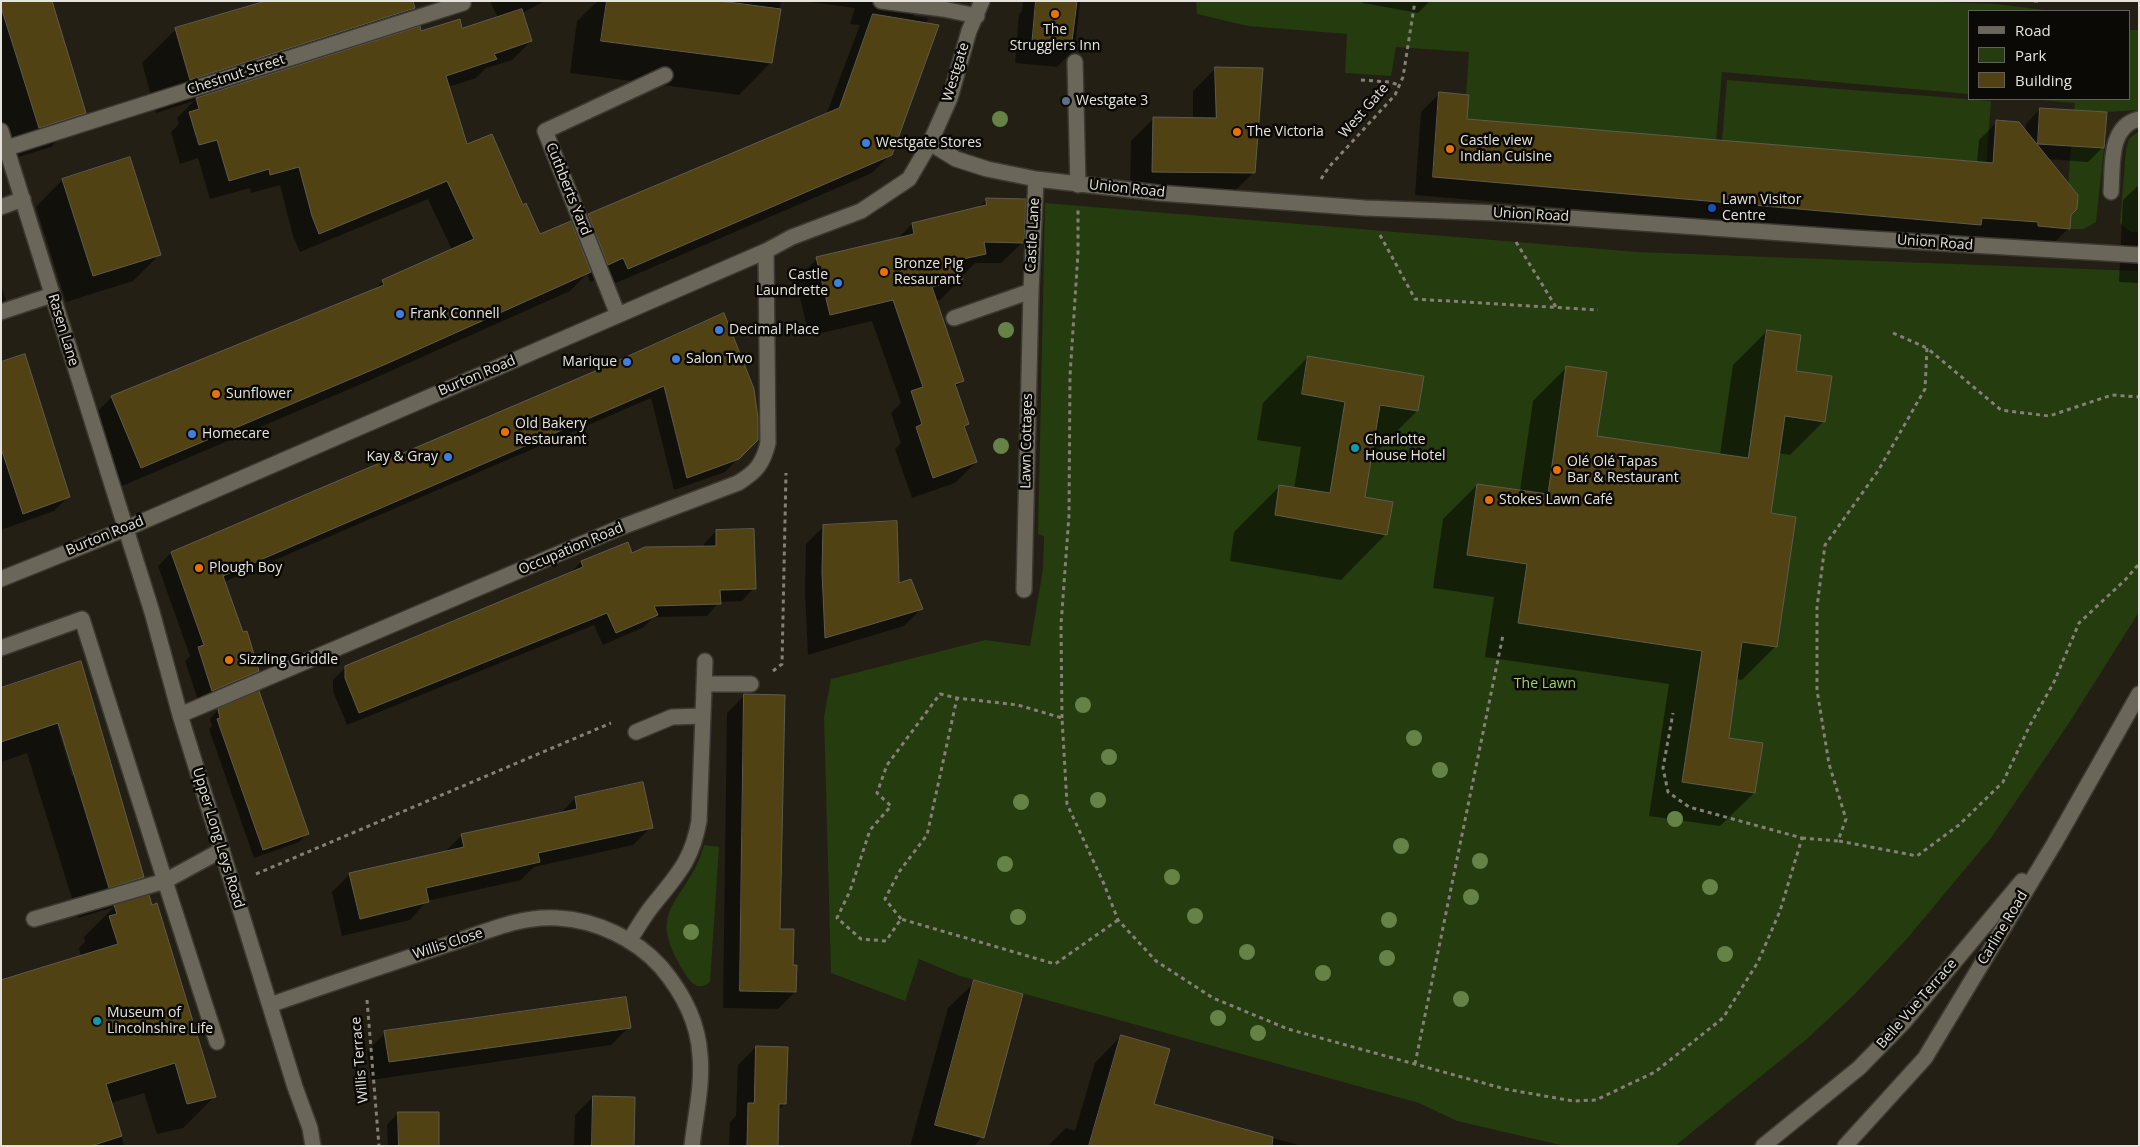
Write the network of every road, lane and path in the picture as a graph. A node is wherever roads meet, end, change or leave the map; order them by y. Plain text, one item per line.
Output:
1 (462, 1) edge
2 (881, 1) edge
3 (982, 1) edge
4 (1416, 1) edge
5 (2034, 1) edge
6 (2042, 1) edge
7 (977, 16) junction
8 (1075, 62) dead end
9 (665, 75) dead end
10 (1361, 80) dead end
11 (1400, 85) junction
12 (2139, 119) edge
13 (1, 131) edge
14 (930, 143) junction
15 (6, 148) junction
16 (1036, 179) junction
17 (1319, 182) dead end
18 (1078, 185) junction
19 (2110, 192) dead end
20 (23, 199) junction
21 (1, 207) edge
22 (1365, 208) junction
23 (1498, 212) junction
24 (766, 251) junction
25 (2139, 255) edge
26 (1031, 291) junction
27 (52, 295) junction
28 (1557, 307) junction
29 (1598, 310) dead end
30 (1, 312) edge
31 (618, 315) junction
32 (954, 318) dead end
33 (1893, 333) dead end
34 (1927, 348) junction
35 (2139, 397) edge
36 (125, 529) junction
37 (2139, 564) edge
38 (1, 579) edge
39 (1024, 590) dead end
40 (1503, 635) dead end
41 (1, 648) edge
42 (705, 660) dead end
43 (704, 684) junction
44 (752, 684) dead end
45 (2139, 694) edge
46 (957, 698) junction
47 (1673, 713) dead end
48 (180, 715) junction
49 (702, 716) junction
50 (1062, 718) junction
51 (636, 732) joint
52 (1802, 838) junction
53 (1838, 841) junction
54 (2054, 844) junction
55 (222, 850) junction
56 (165, 881) junction
57 (232, 884) junction
58 (34, 919) dead end
59 (901, 919) junction
60 (1118, 920) junction
61 (629, 941) junction
62 (364, 972) junction
63 (270, 1005) junction
64 (217, 1042) dead end
65 (1415, 1064) junction
66 (313, 1146) edge
67 (379, 1146) edge
68 (692, 1146) edge
69 (1763, 1146) edge
70 (1845, 1146) edge

1 - 15 street, Chestnut Street
2 - 7 street
3 - 7 street, Westgate
4 - 11 path, West Gate
5 - 6 path
7 - 14 street, Westgate
8 - 18 street
9 - 31 street, Cuthberts Yard
10 - 11 path
11 - 17 path, West Gate
12 - 19 street
13 - 15 street, Rasen Lane
14 - 16 street, Union Road
14 - 24 street, Burton Road
15 - 20 street, Rasen Lane
16 - 18 street, Union Road
16 - 26 street, Castle Lane
18 - 22 street, Union Road
18 - 50 path
20 - 21 street
20 - 27 street, Rasen Lane
22 - 23 street, Union Road
22 - 28 path
23 - 25 street, Union Road
23 - 28 path
24 - 31 street, Burton Road
24 - 48 street, Occupation Road
26 - 32 street
26 - 39 street, Lawn Cottages
27 - 30 street
27 - 36 street, Rasen Lane
28 - 29 path
31 - 36 street, Burton Road
33 - 34 path
34 - 35 path
34 - 53 path
36 - 38 street, Burton Road
36 - 48 street, Upper Long Leys Road
37 - 53 path
40 - 65 path
41 - 56 street
42 - 43 street
43 - 44 street
43 - 49 street
45 - 54 street, Carline Road
46 - 50 path
46 - 59 path
46 - 59 path
47 - 52 path
48 - 55 street, Upper Long Leys Road
49 - 51 street
49 - 61 street
50 - 60 path
51 - 57 path
52 - 53 path
52 - 65 path
54 - 69 street, Belle Vue Terrace
54 - 70 street, Carline Road
55 - 56 street
55 - 57 street, Upper Long Leys Road
56 - 58 street
56 - 64 street
57 - 63 street, Upper Long Leys Road
59 - 60 path
60 - 65 path
61 - 62 street, Willis Close
61 - 68 street, Willis Close
62 - 63 street, Willis Close
62 - 67 path, Willis Terrace
63 - 66 street, Upper Long Leys Road

